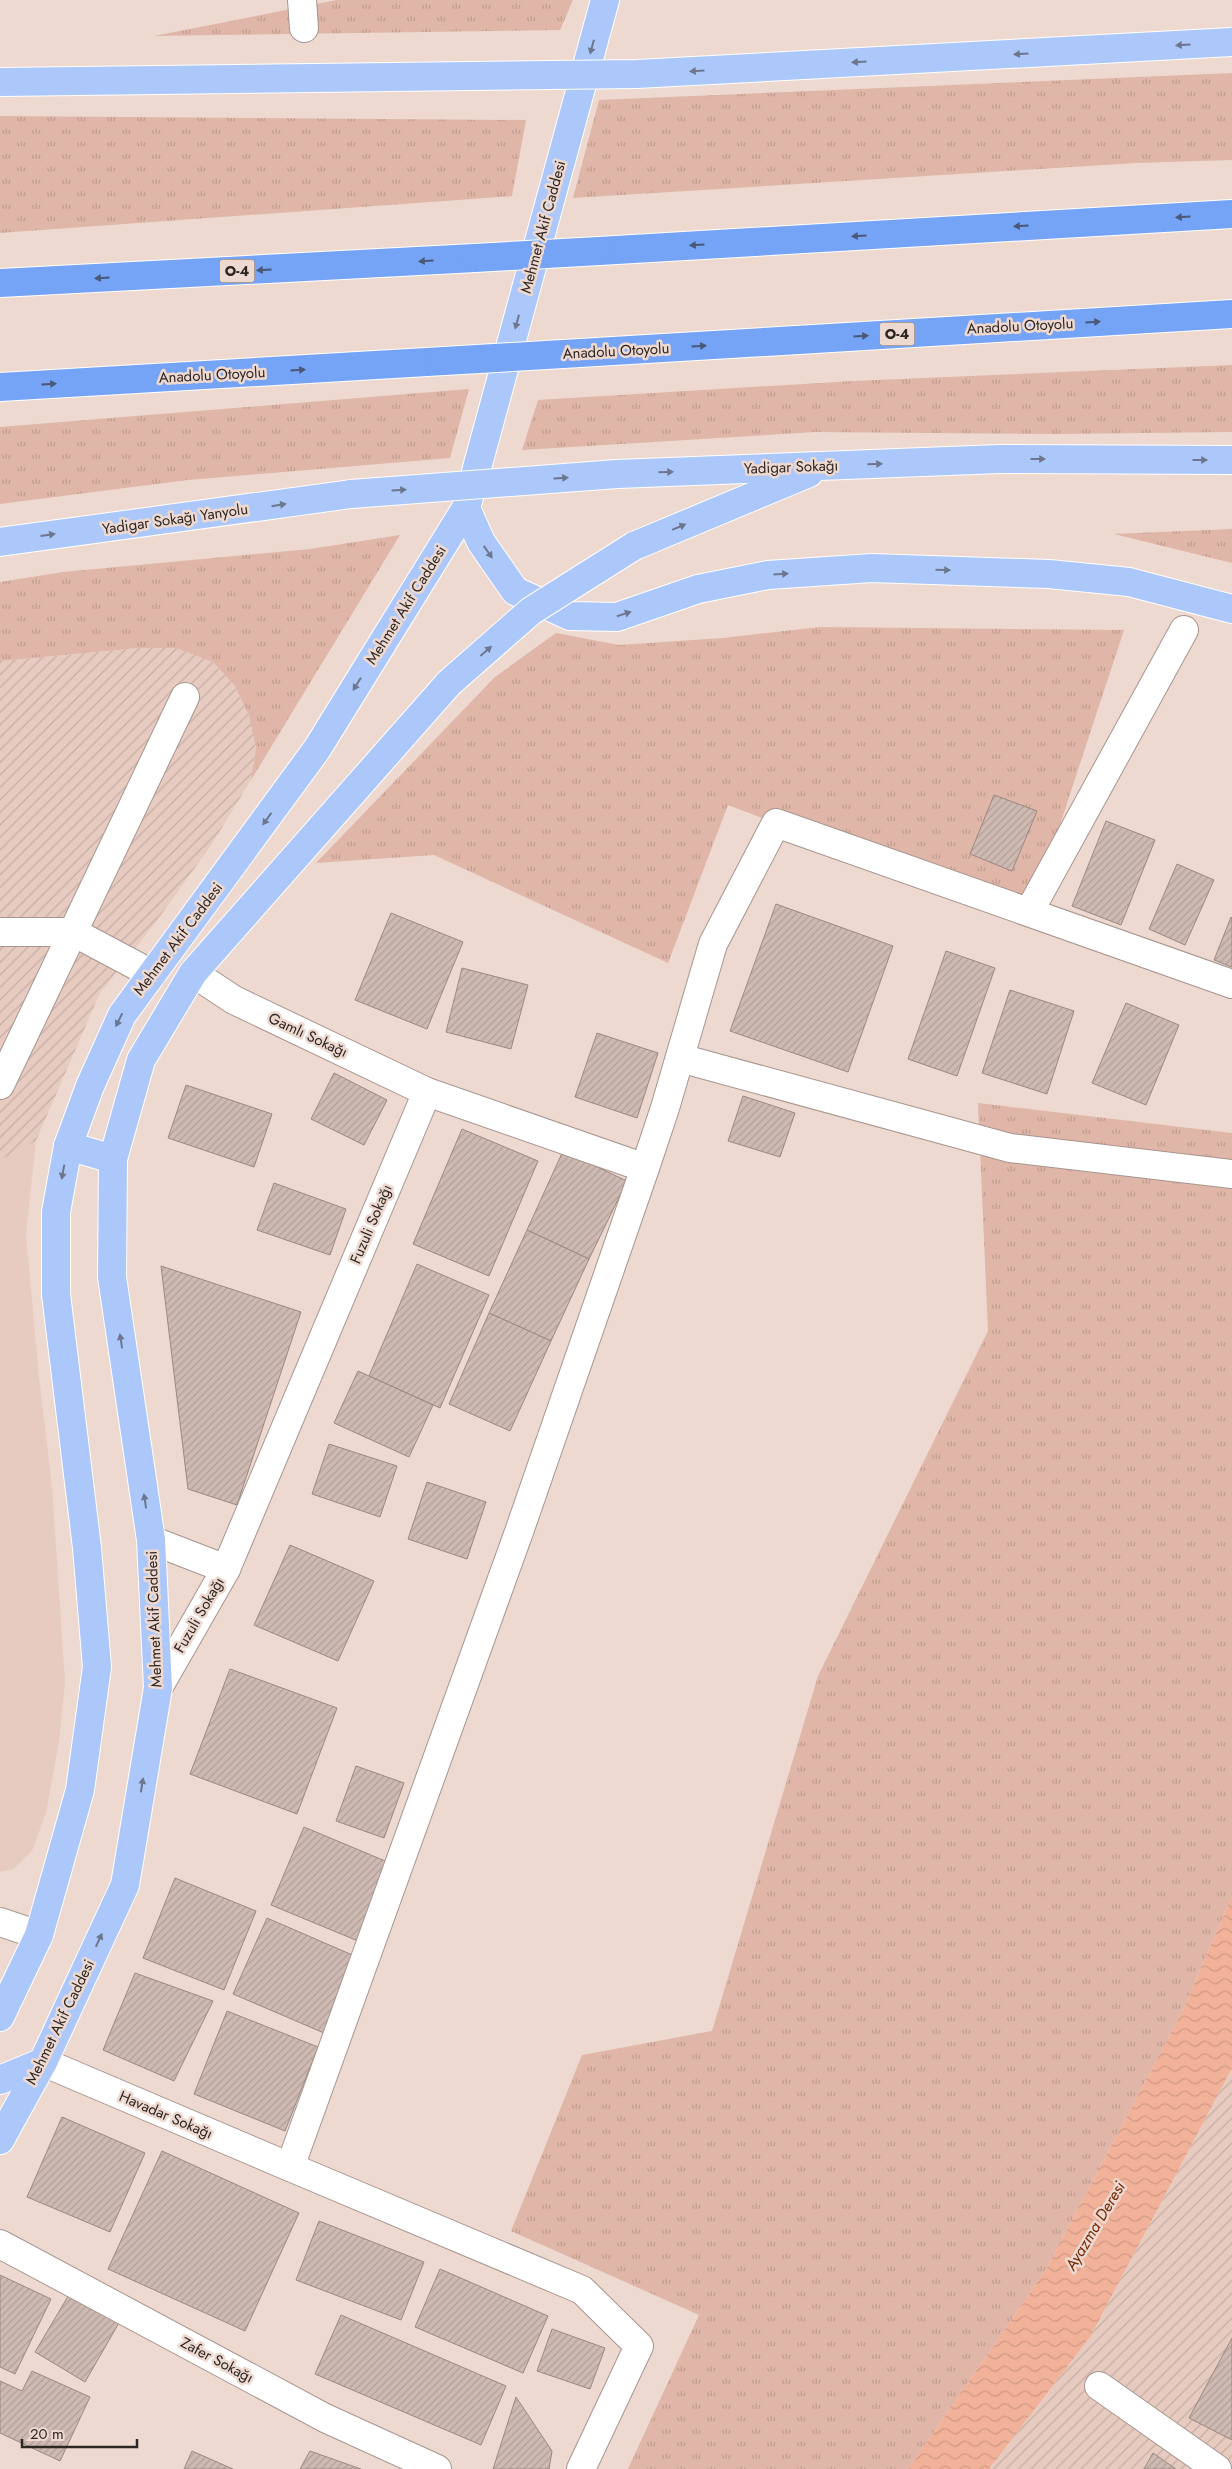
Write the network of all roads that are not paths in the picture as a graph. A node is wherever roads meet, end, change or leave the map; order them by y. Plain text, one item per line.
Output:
1 (302, 0) edge
2 (605, 0) edge
3 (304, 28) dead end
4 (1232, 42) edge
5 (0, 82) edge
6 (1232, 214) edge
7 (0, 283) edge
8 (1232, 314) edge
9 (0, 387) edge
10 (1231, 460) edge
11 (826, 466) junction
12 (351, 494) joint
13 (466, 508) junction
14 (0, 542) edge
15 (1232, 609) edge
16 (1184, 630) dead end
17 (185, 697) dead end
18 (1028, 912) junction
19 (0, 932) edge
20 (73, 932) junction
21 (193, 973) junction
22 (152, 974) junction
23 (1232, 984) edge
24 (680, 1058) junction
25 (0, 1085) edge
26 (427, 1092) junction
27 (68, 1146) junction
28 (113, 1159) junction
29 (645, 1168) junction
30 (1232, 1174) edge
31 (151, 1540) junction
32 (226, 1569) junction
33 (158, 1688) junction
34 (0, 1922) edge
35 (40, 1935) junction
36 (0, 2017) edge
37 (42, 2062) junction
38 (0, 2080) edge
39 (0, 2140) edge
40 (290, 2167) junction
41 (0, 2244) edge
42 (1098, 2386) dead end
43 (437, 2469) edge
44 (581, 2469) edge
45 (1217, 2469) edge

1 - 3 street
2 -> 13 main road, Mehmet Akif Caddesi
4 -> 5 main road, bridge
6 -> 7 highway, O-4, bridge
9 -> 8 highway, Anadolu Otoyolu / O-4, bridge
11 -> 10 main road, Yadigar Sokağı
12 -> 11 main road, Yadigar Sokağı, bridge
21 -> 11 main road, Mehmet Akif Caddesi, bridge
14 -> 12 main road, Yadigar Sokağı Yanyolu
13 -> 15 main road
13 -> 22 main road, Mehmet Akif Caddesi
16 - 18 street
17 - 20 street
18 - 23 street
18 - 24 street
19 - 20 street
20 - 22 street
20 - 25 street
21 - 26 street, Gamlı Sokağı
21 - 28 main road, Mehmet Akif Caddesi
22 -> 27 main road, Mehmet Akif Caddesi
24 - 29 street
24 - 30 street
26 - 29 street
26 - 32 street, Fuzuli Sokağı
27 - 28 main road
27 -> 35 main road, Mehmet Akif Caddesi
31 -> 28 main road, Mehmet Akif Caddesi
29 - 40 street
31 - 32 street, Fuzuli Sokağı
31 - 33 main road, Mehmet Akif Caddesi
32 - 33 street, Fuzuli Sokağı
37 -> 33 main road, Mehmet Akif Caddesi
34 - 35 street
35 - 36 main road, Mehmet Akif Caddesi
37 - 38 main road
37 - 39 main road, Mehmet Akif Caddesi
37 - 40 street, Havadar Sokağı
40 - 44 street, Havadar Sokağı
41 - 43 street, Zafer Sokağı
42 - 45 street

